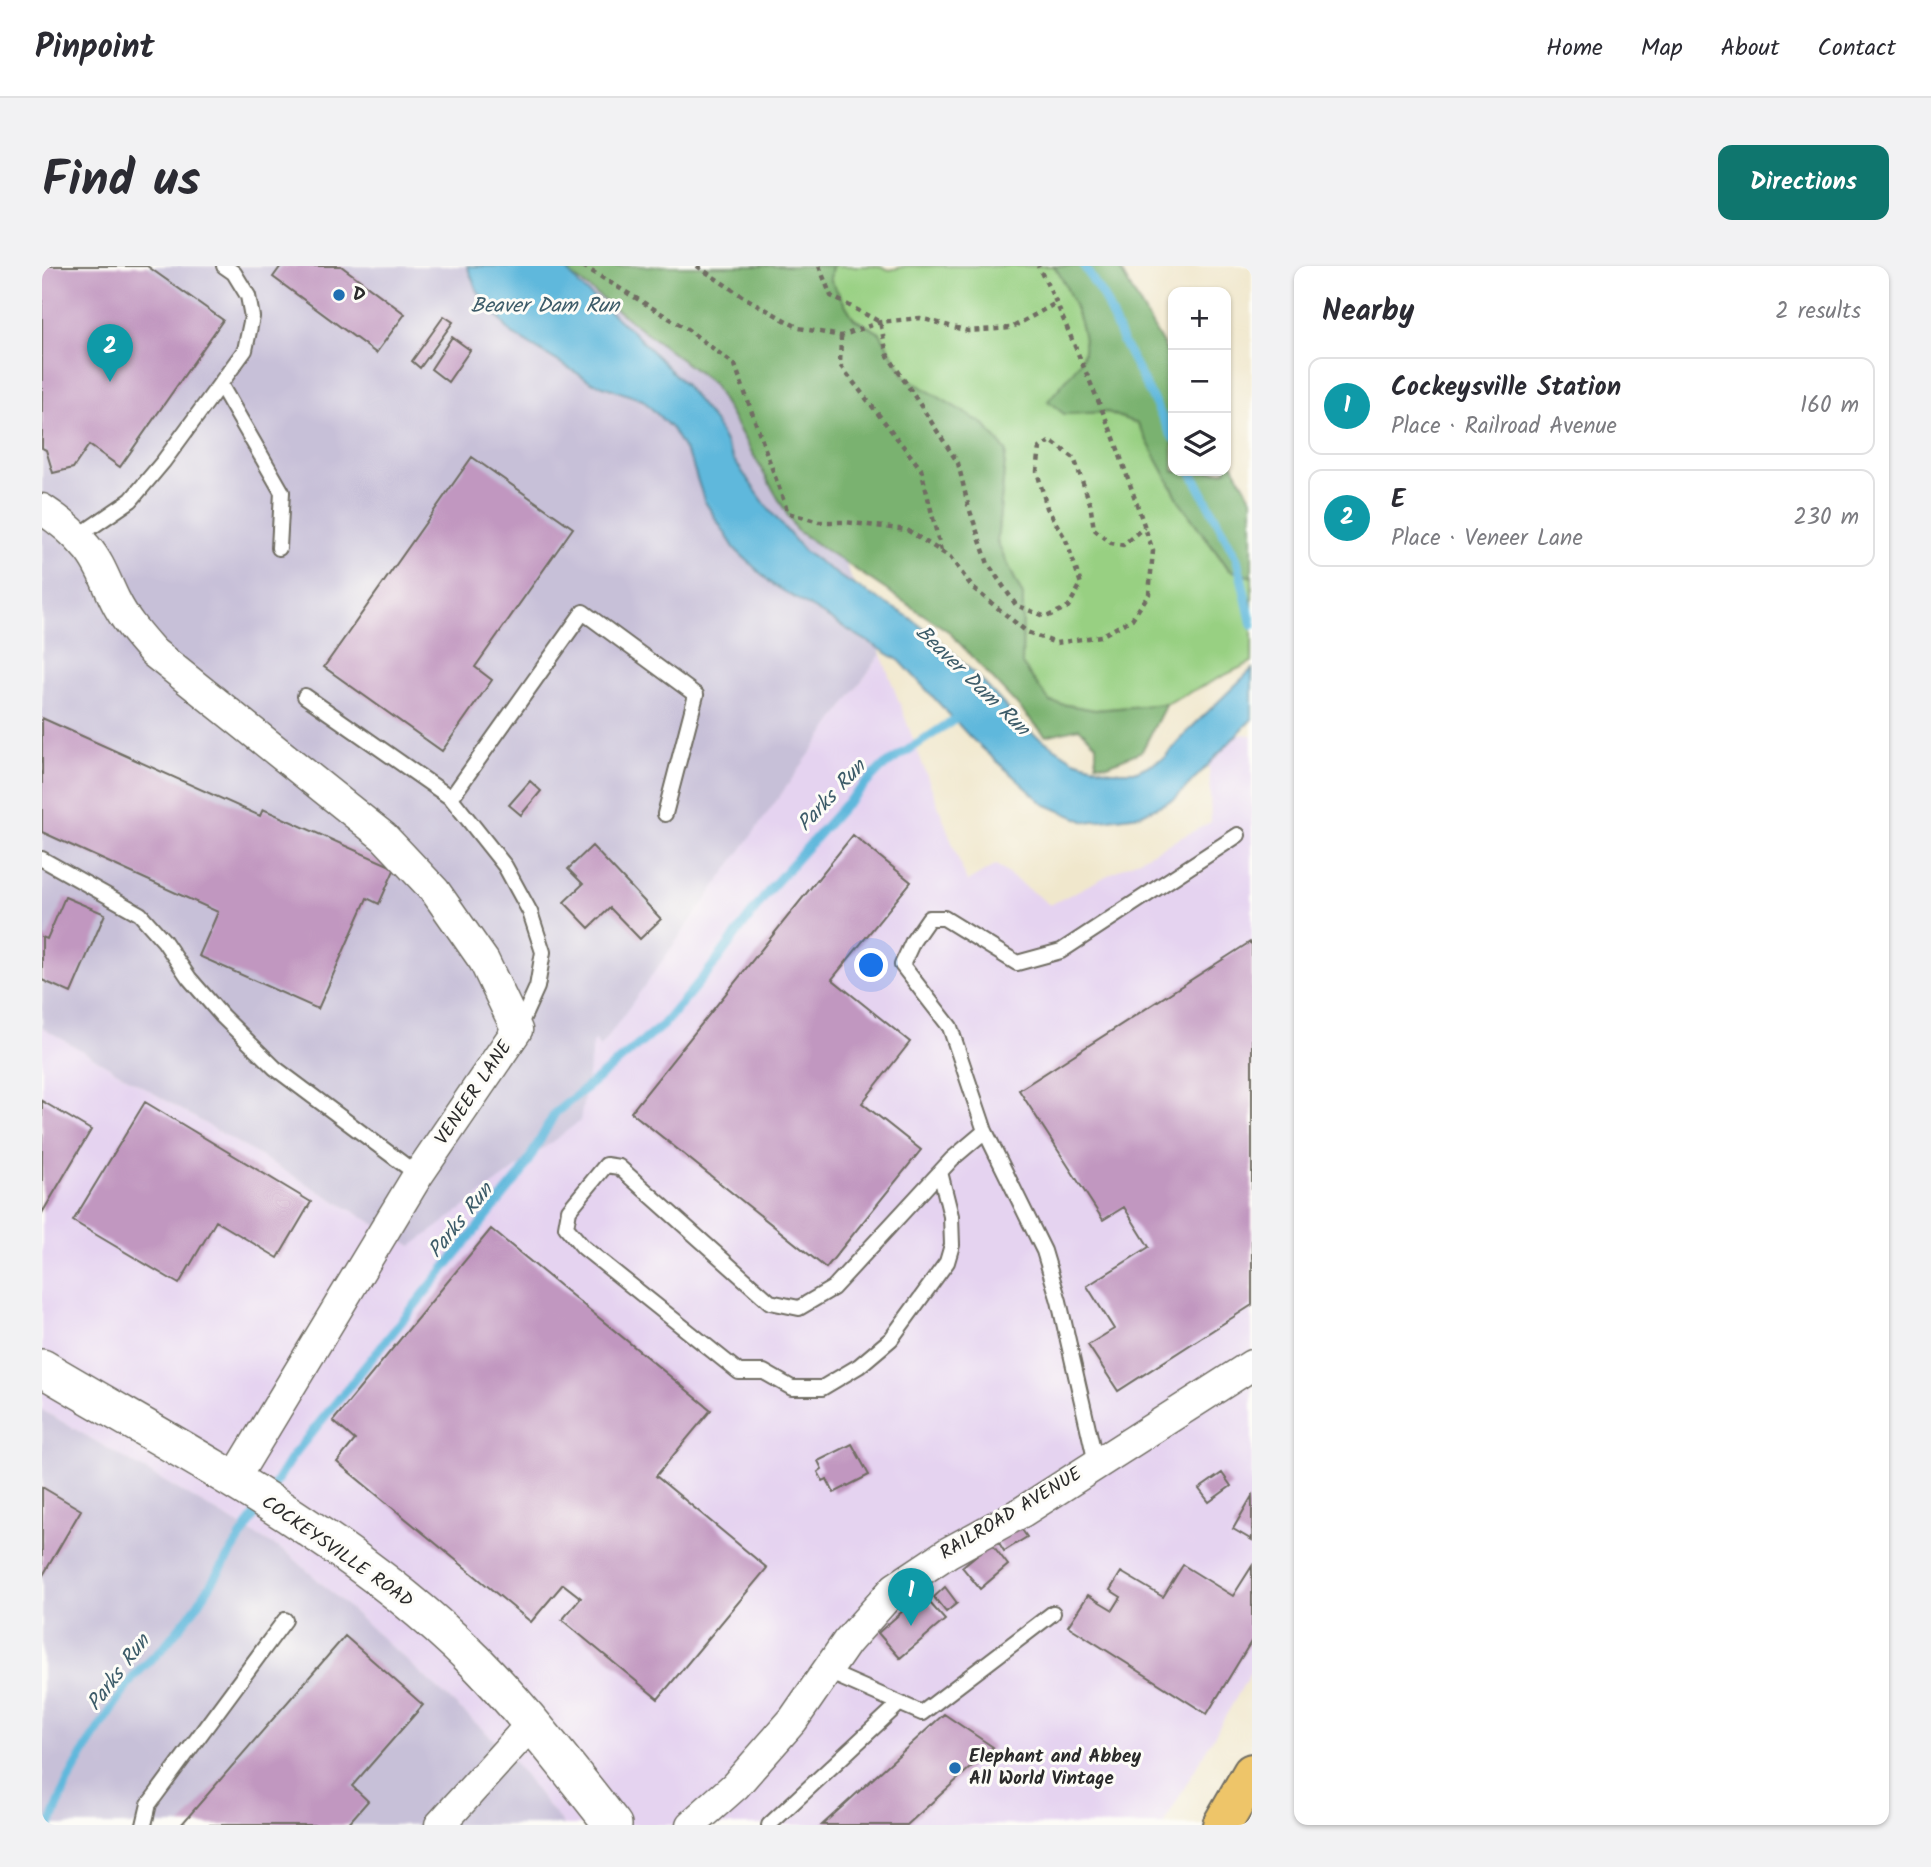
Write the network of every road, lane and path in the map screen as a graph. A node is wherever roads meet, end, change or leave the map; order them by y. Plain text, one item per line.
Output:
1 (224, 266) edge
2 (583, 266) edge
3 (697, 266) edge
4 (820, 266) edge
5 (1038, 266) edge
6 (1056, 302) junction
7 (880, 322) junction
8 (841, 335) junction
9 (220, 384) junction
10 (42, 509) edge
11 (1144, 527) junction
12 (77, 537) junction
13 (279, 548) dead end
14 (941, 551) junction
15 (304, 696) dead end
16 (451, 799) junction
17 (665, 814) dead end
18 (1238, 835) dead end
19 (42, 859) edge
20 (517, 1030) junction
21 (985, 1132) junction
22 (940, 1172) junction
23 (418, 1175) junction
24 (1252, 1365) edge
25 (42, 1368) edge
26 (1096, 1463) junction
27 (255, 1495) junction
28 (1053, 1613) dead end
29 (285, 1620) dead end
30 (827, 1671) junction
31 (899, 1704) junction
32 (532, 1723) junction
33 (1252, 1773) edge
34 (144, 1825) edge
35 (440, 1825) edge
36 (613, 1825) edge
37 (691, 1825) edge
38 (769, 1825) edge
39 (1222, 1825) edge

1 - 9 lane
2 - 14 path
3 - 8 path
4 - 7 path
5 - 6 path
6 - 7 path
6 - 11 path
7 - 8 path
7 - 11 path
8 - 14 path
9 - 12 lane
9 - 13 lane
10 - 12 street, VENEER LANE
11 - 14 path
12 - 20 street, VENEER LANE
15 - 16 lane
16 - 17 lane
16 - 20 lane
18 - 21 lane
19 - 23 lane
20 - 23 street, VENEER LANE
21 - 22 lane
21 - 26 lane
22 - 22 lane
23 - 27 street, VENEER LANE
24 - 26 street, RAILROAD AVENUE
25 - 27 street, COCKEYSVILLE ROAD
26 - 30 street, RAILROAD AVENUE
27 - 32 street, COCKEYSVILLE ROAD
28 - 31 lane
29 - 34 lane
30 - 31 lane
30 - 37 street, RAILROAD AVENUE
31 - 38 lane
32 - 35 street
32 - 36 street, COCKEYSVILLE ROAD
33 - 39 main road

